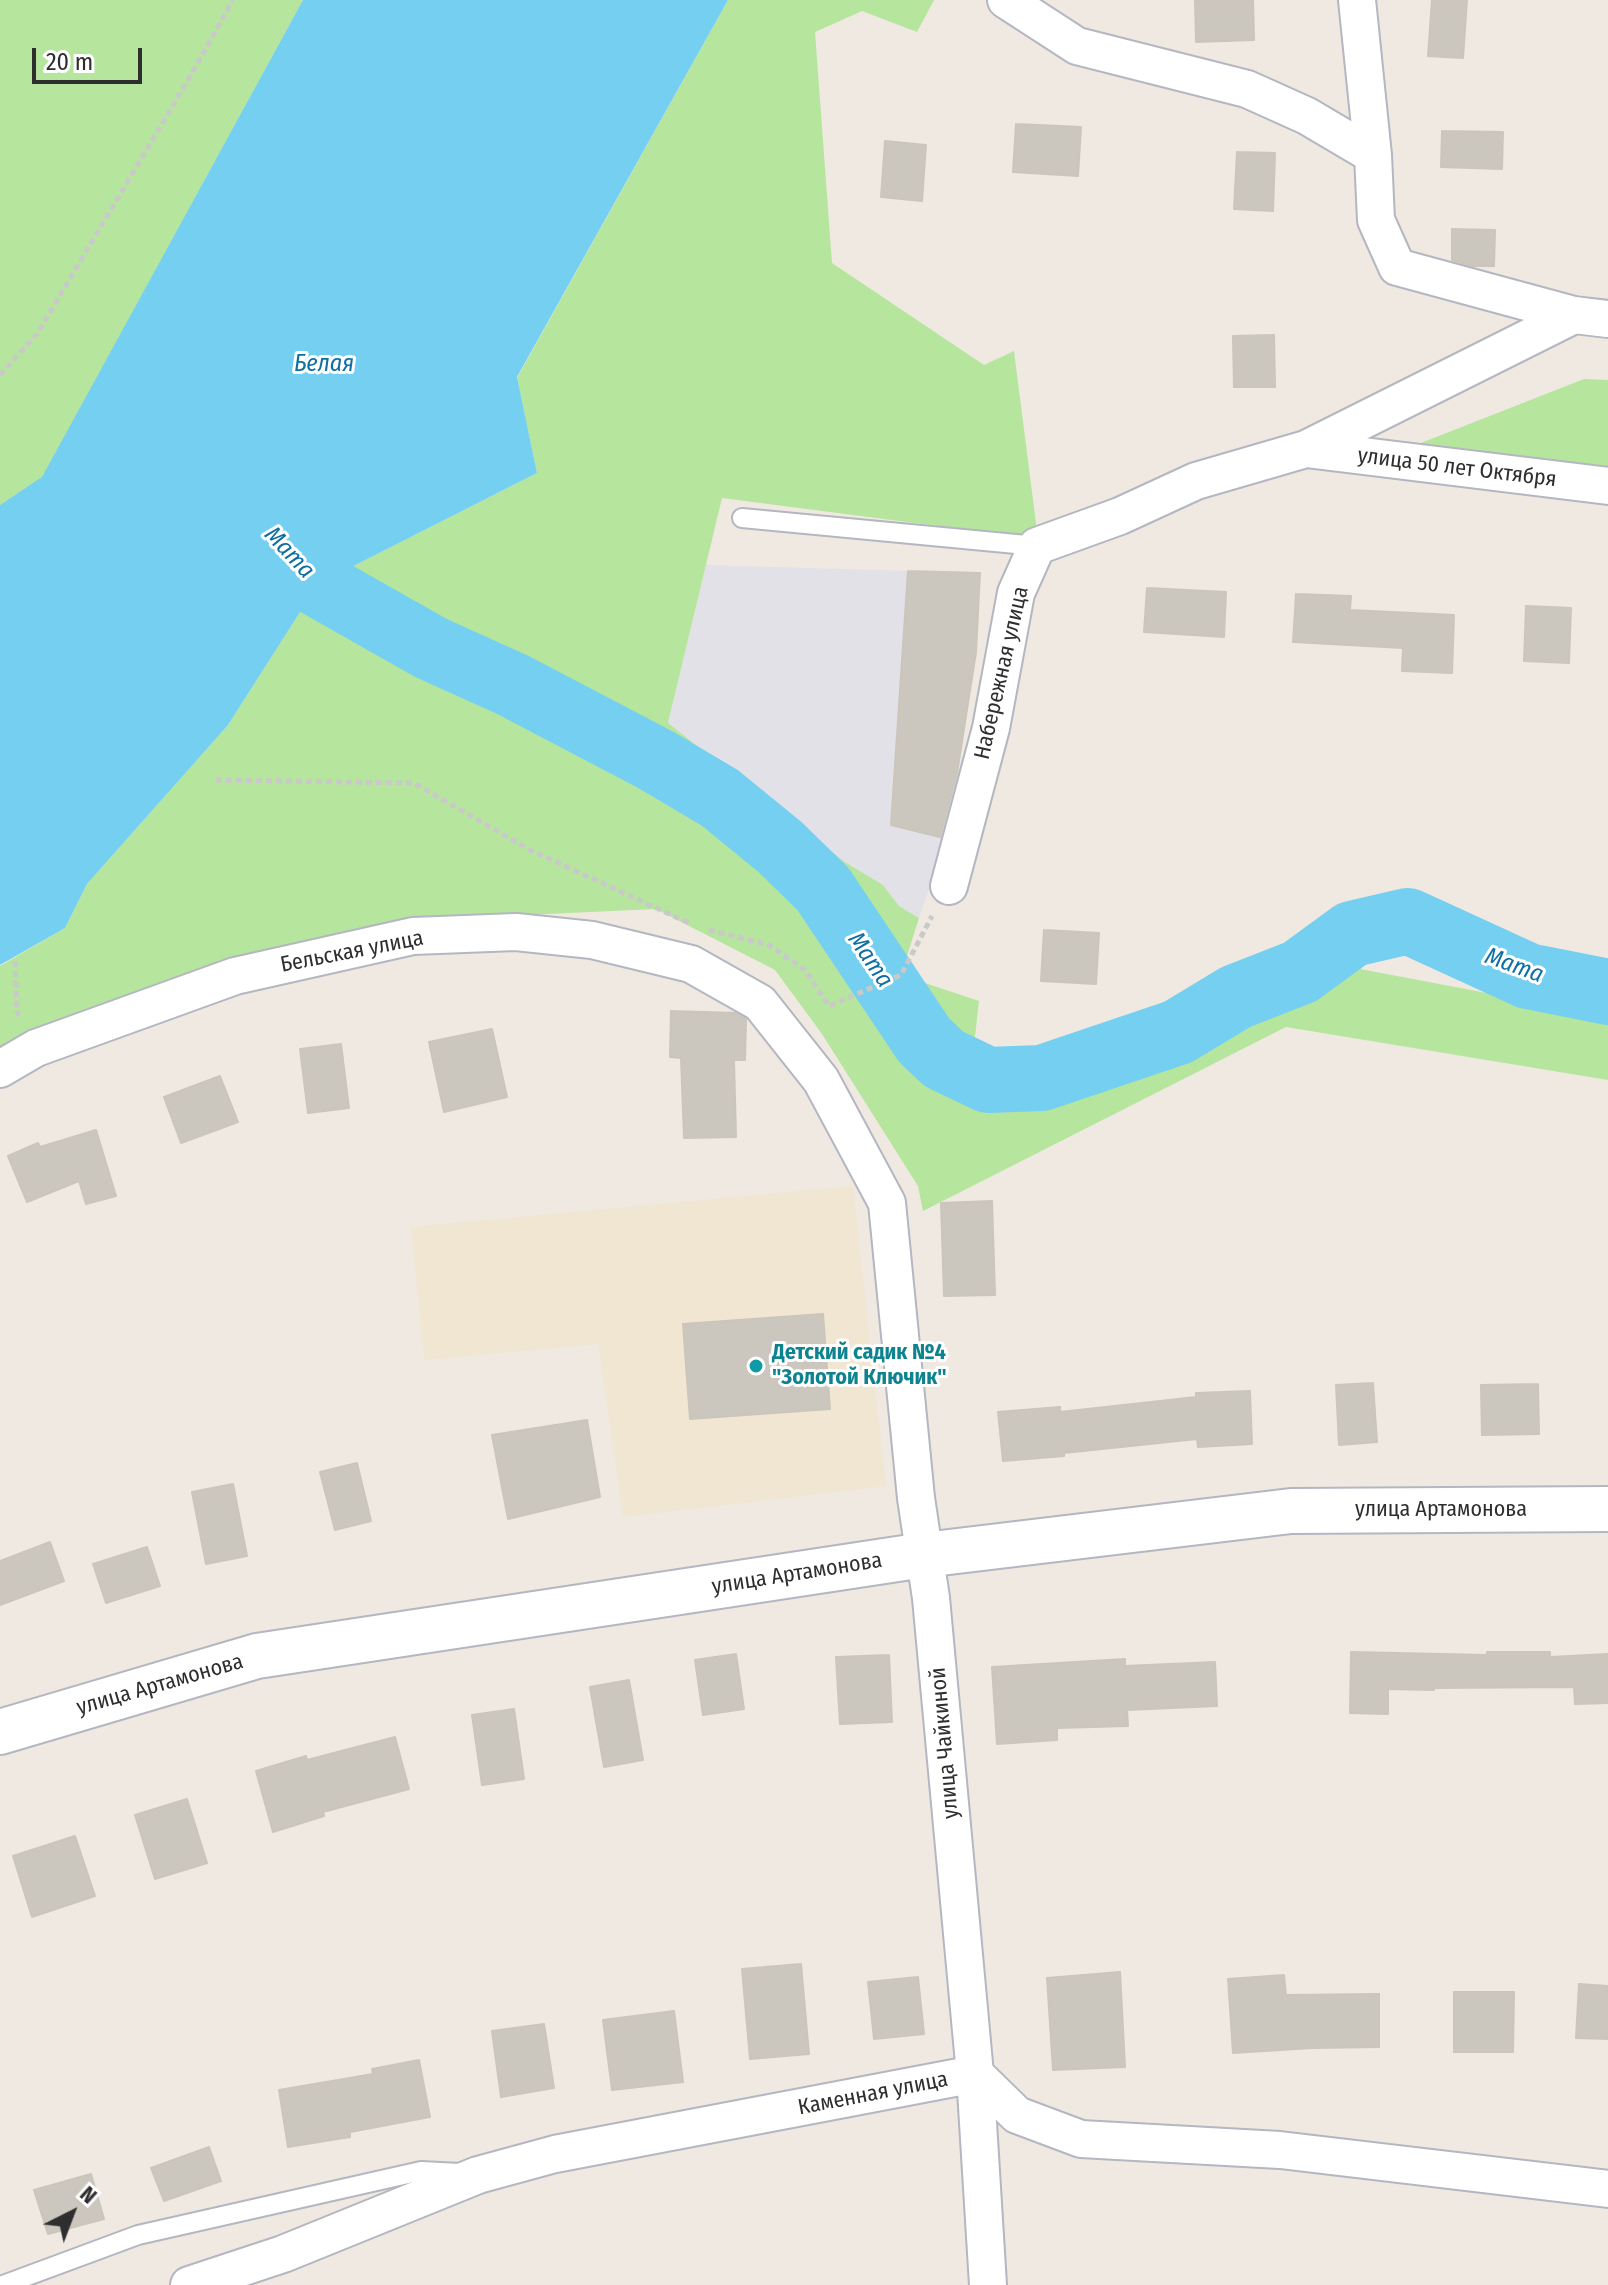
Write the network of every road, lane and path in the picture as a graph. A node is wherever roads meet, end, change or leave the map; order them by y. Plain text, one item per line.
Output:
1 (233, 0) edge
2 (1006, 0) edge
3 (1357, 0) edge
4 (1373, 155) junction
5 (1591, 317) edge
6 (0, 375) edge
7 (1306, 449) junction
8 (1608, 486) edge
9 (742, 518) dead end
10 (1037, 546) junction
11 (216, 780) dead end
12 (949, 886) joint
13 (15, 961) dead end
14 (36, 1048) junction
15 (0, 1069) edge
16 (887, 1203) joint
17 (1608, 1509) edge
18 (924, 1555) junction
19 (0, 1732) edge
20 (975, 2074) junction
21 (478, 2175) junction
22 (1608, 2189) edge
23 (3, 2285) edge
24 (189, 2285) edge
25 (988, 2285) edge

1 - 6 path
2 - 4 street
3 - 4 street
4 - 5 street, улица 50 лет Октября
5 - 7 street, улица 50 лет Октября
7 - 8 street, улица 50 лет Октября
7 - 10 street, улица 50 лет Октября
9 - 10 lane
10 - 12 street, Набережная улица
11 - 12 path
13 - 14 path
14 - 15 street, Бельская улица
14 - 16 street, Бельская улица
16 - 18 street, улица Чайкиной
17 - 18 street, улица Артамонова
18 - 19 street, улица Артамонова
18 - 20 street, улица Чайкиной
20 - 21 street, Каменная улица
20 - 22 street, Каменная улица
20 - 25 street, улица Чайкиной
21 - 23 lane
21 - 24 street, Каменная улица

